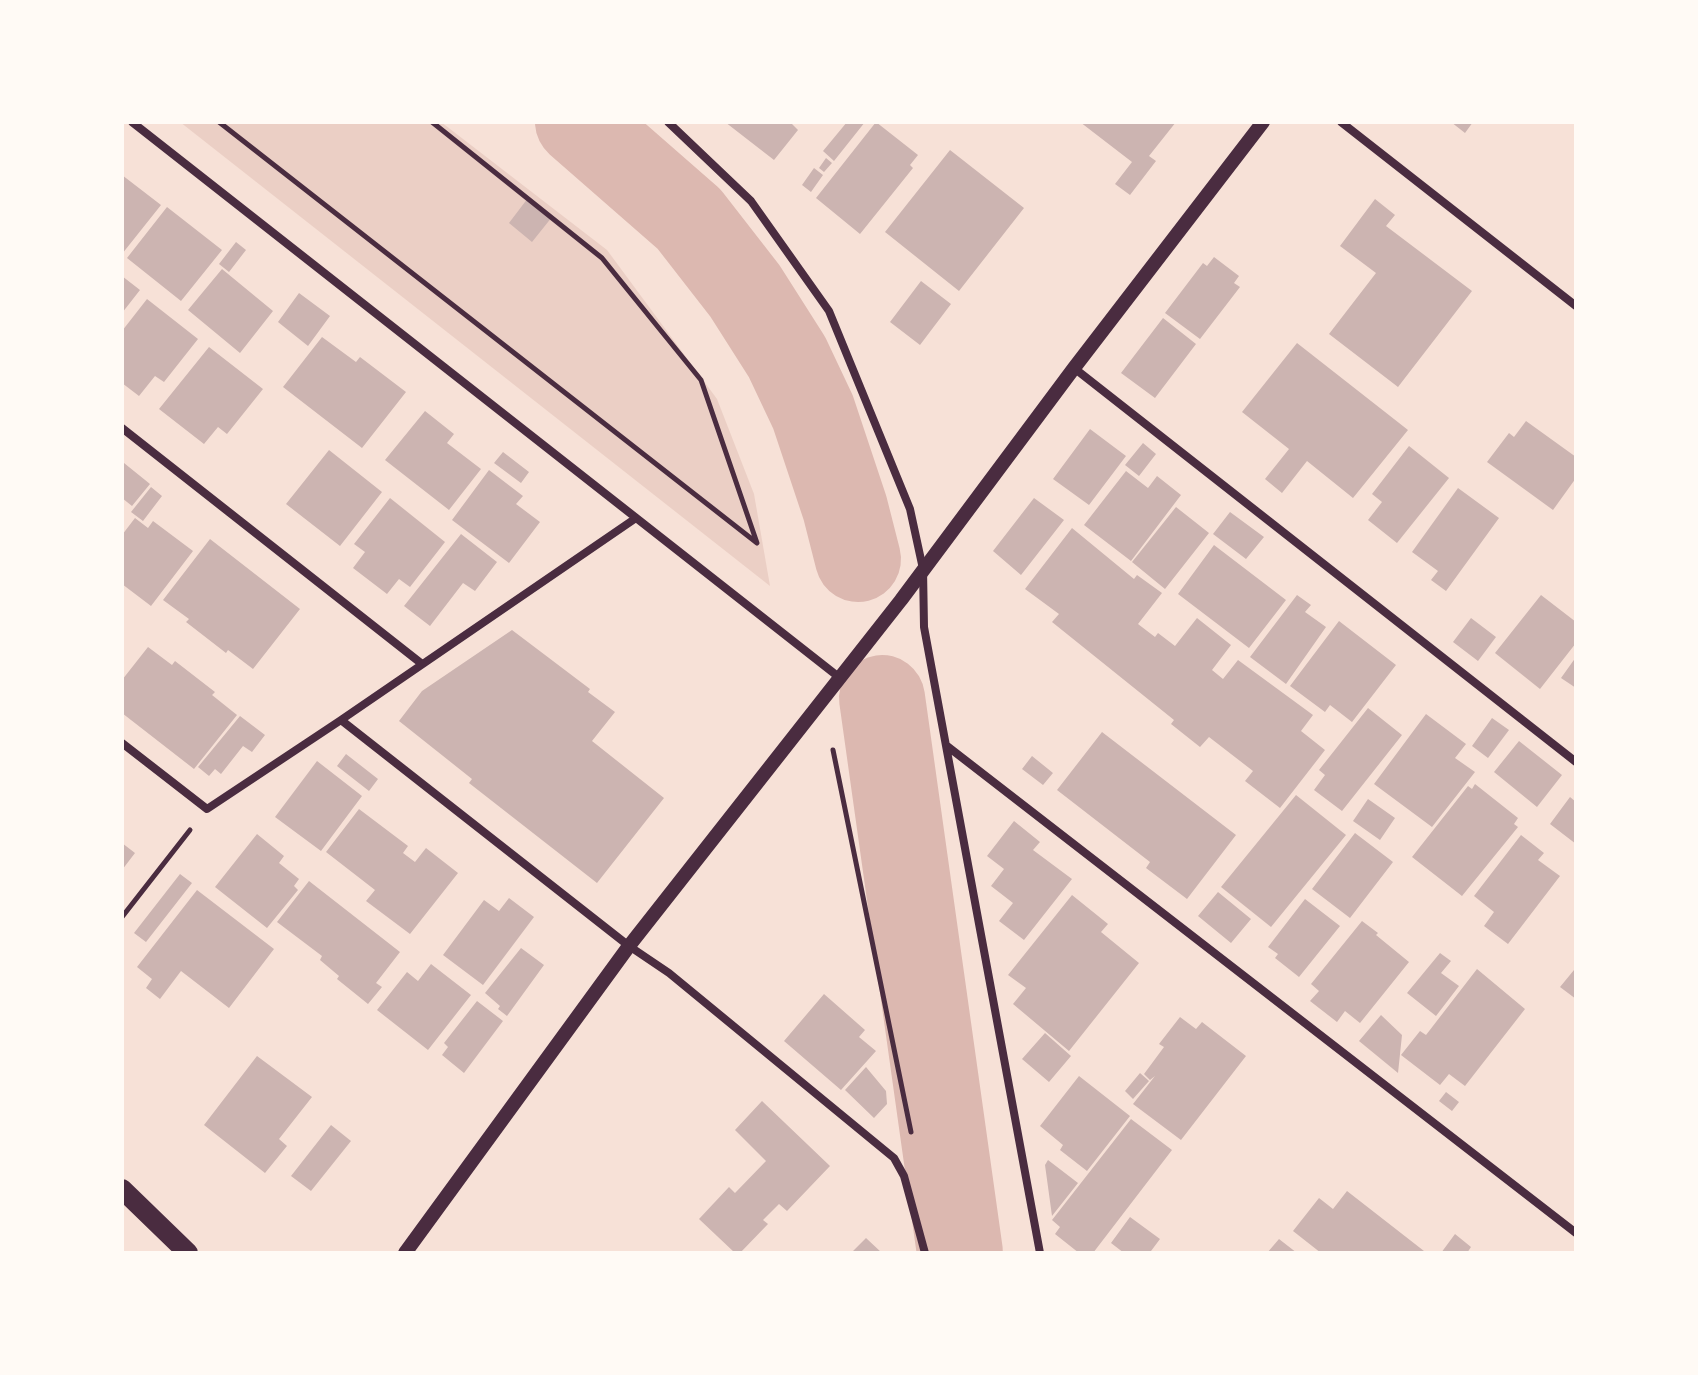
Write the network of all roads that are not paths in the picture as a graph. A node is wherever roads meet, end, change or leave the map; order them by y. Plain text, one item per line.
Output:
1 (132, 122) edge
2 (668, 122) edge
3 (1263, 122) edge
4 (1341, 122) edge
5 (1576, 306) edge
6 (1074, 368) junction
7 (122, 428) edge
8 (636, 518) junction
9 (923, 569) junction
10 (422, 664) junction
11 (842, 677) junction
12 (341, 720) junction
13 (122, 743) edge
14 (946, 746) junction
15 (1576, 762) edge
16 (629, 946) junction
17 (122, 1189) edge
18 (1576, 1233) edge
19 (188, 1253) edge
20 (405, 1253) edge
21 (925, 1253) edge
22 (1040, 1253) edge

1 - 8 street
2 - 9 street
3 - 6 street
4 - 5 street
6 - 9 street
6 - 15 street
7 - 10 street
8 - 10 street
8 - 11 street
9 - 11 street
9 - 14 street
10 - 12 street
11 - 16 street
12 - 13 street
12 - 16 street
14 - 18 street
14 - 22 street
16 - 20 street
16 - 21 street
17 - 19 main road

